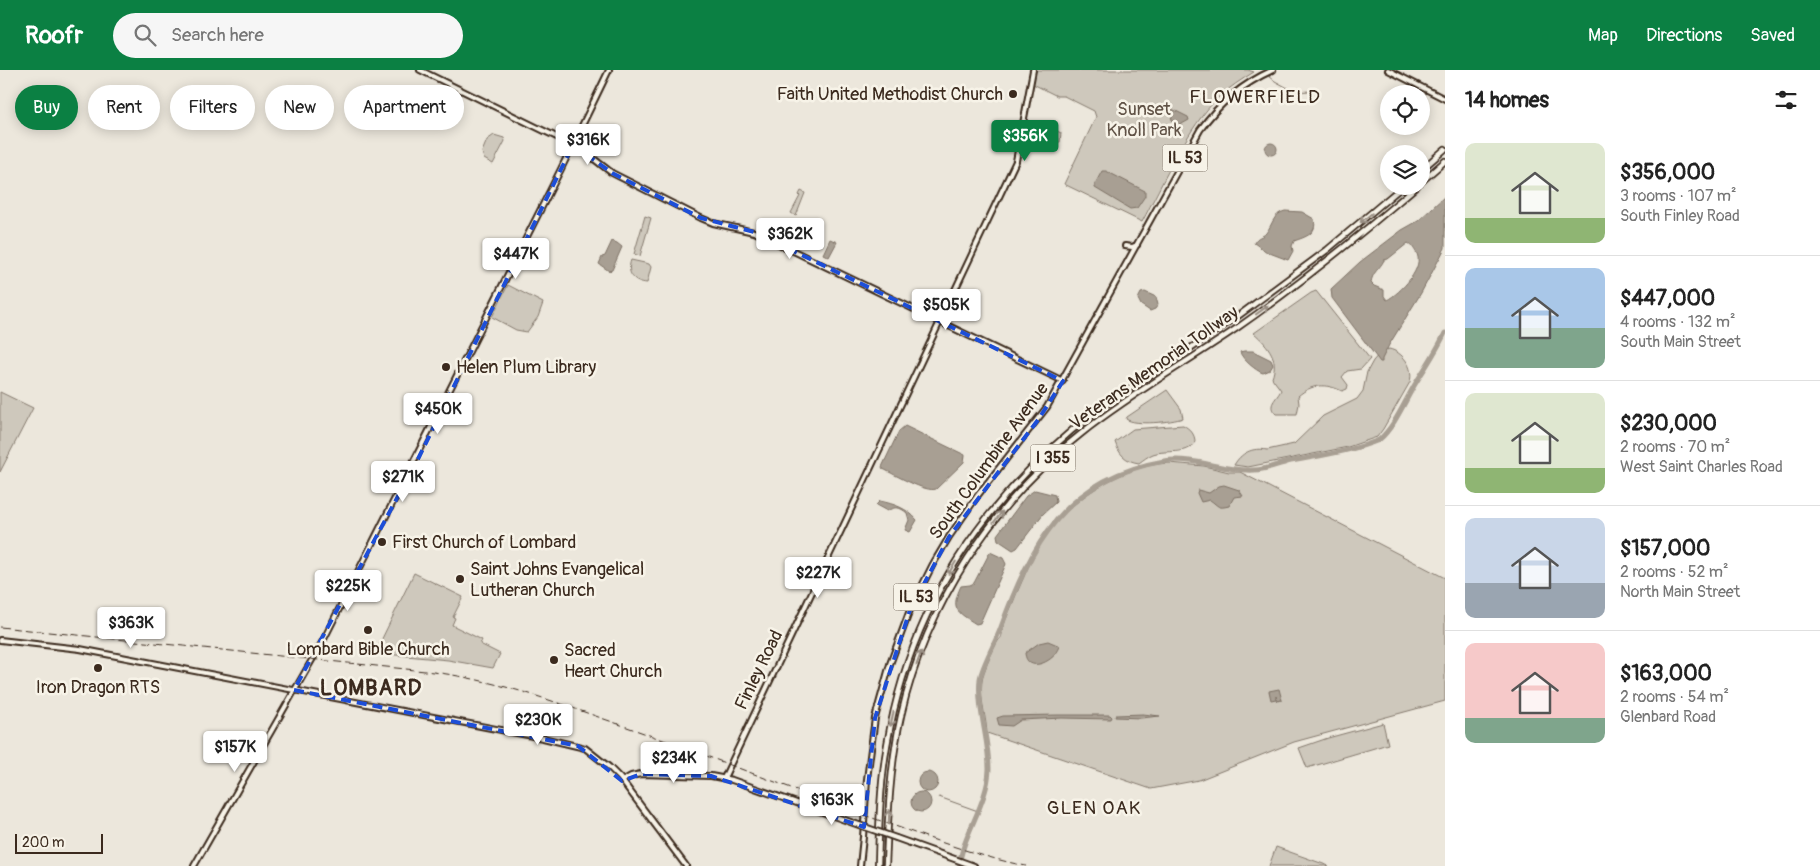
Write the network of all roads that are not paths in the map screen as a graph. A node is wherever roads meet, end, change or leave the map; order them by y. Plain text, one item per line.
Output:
1 (420, 70) edge
2 (609, 70) edge
3 (1034, 70) edge
4 (1273, 70) edge
5 (1388, 70) edge
6 (1445, 99) edge
7 (573, 145) junction
8 (1445, 149) edge
9 (1445, 161) edge
10 (1430, 162) edge
11 (1430, 174) edge
12 (1392, 195) edge
13 (1406, 195) edge
14 (1138, 244) junction
15 (1132, 256) junction
16 (940, 322) junction
17 (1063, 381) junction
18 (0, 640) edge
19 (294, 690) junction
20 (724, 778) junction
21 (622, 781) junction
22 (194, 866) edge
23 (686, 866) edge
24 (860, 866) edge
25 (878, 866) edge
26 (886, 866) edge
27 (974, 866) edge

1 - 7 main road
2 - 7 main road
3 - 16 main road, Finley Road
4 - 14 main road, South Columbine Avenue / IL 53
5 - 6 main road
7 - 16 main road
7 - 19 main road
8 - 10 highway
9 - 11 highway
12 -> 25 highway, Veterans Memorial Tollway / I 355
26 -> 13 highway, Veterans Memorial Tollway / I 355
14 - 15 main road, South Columbine Avenue / IL 53
14 - 15 main road
15 - 17 main road, South Columbine Avenue / IL 53
16 - 17 main road
16 - 20 main road, Finley Road
17 - 24 main road, South Columbine Avenue / IL 53
18 - 19 main road
19 - 21 main road
19 - 22 main road
20 - 21 main road
20 - 27 main road, bridge
21 - 23 main road

